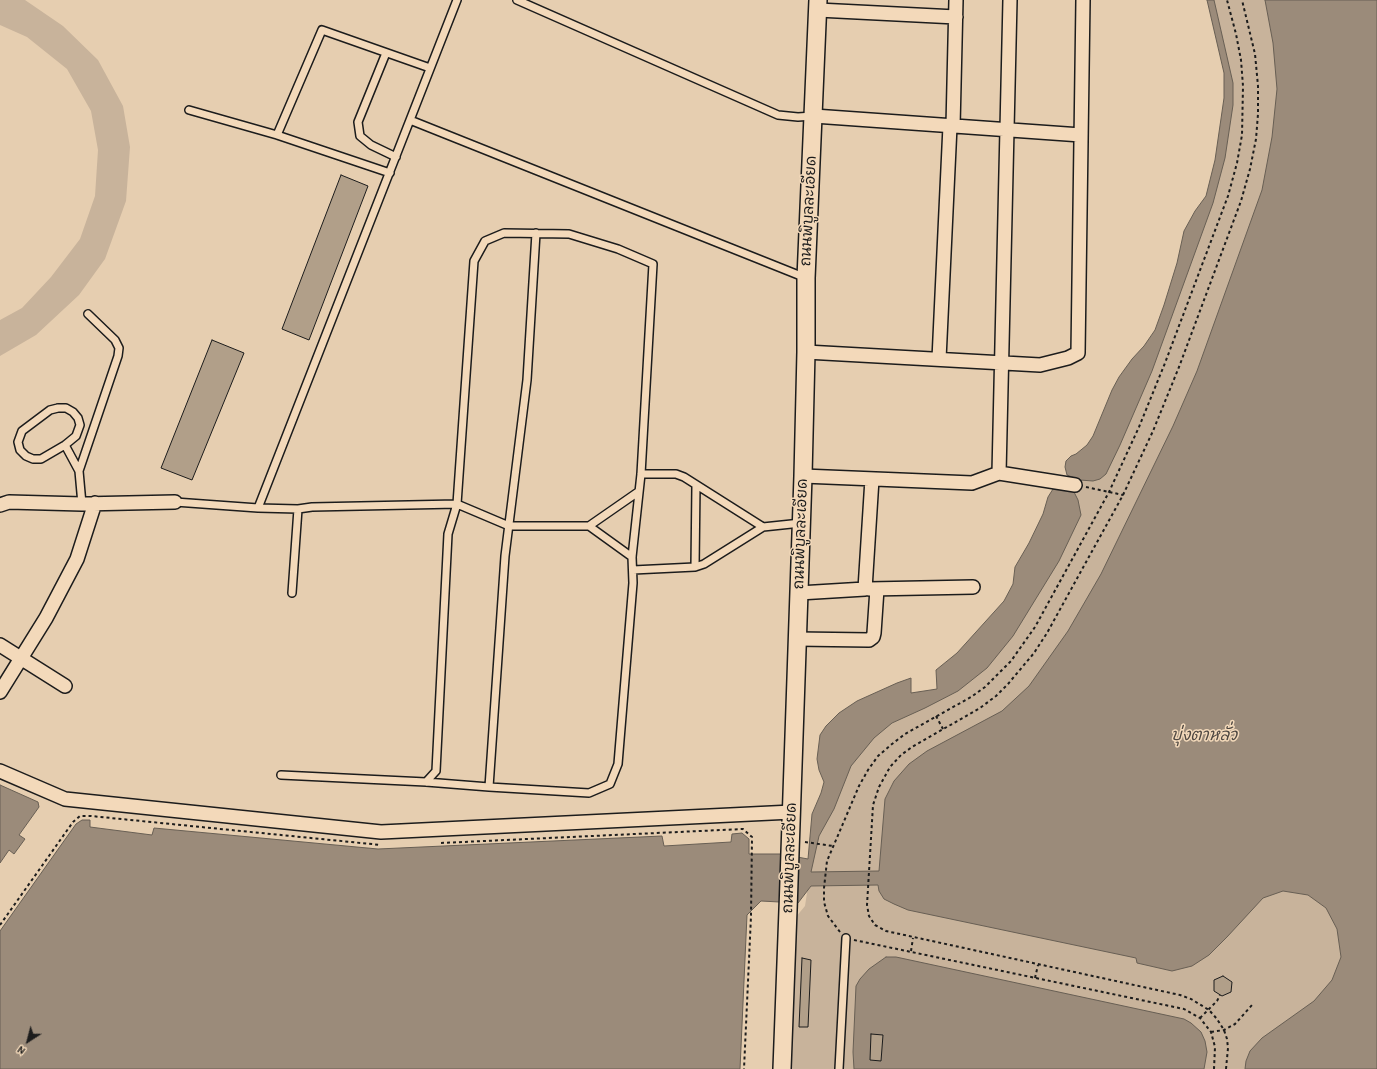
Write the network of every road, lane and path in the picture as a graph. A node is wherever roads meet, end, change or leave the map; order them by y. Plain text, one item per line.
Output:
1 (457, 0) edge
2 (517, 0) edge
3 (956, 0) edge
4 (1010, 0) edge
5 (1083, 0) edge
6 (1226, 0) edge
7 (1242, 0) edge
8 (818, 5) edge
9 (956, 16) junction
10 (386, 53) junction
11 (430, 68) junction
12 (190, 110) dead end
13 (814, 116) junction
14 (410, 120) junction
15 (952, 126) junction
16 (1007, 130) junction
17 (277, 135) junction
18 (1081, 135) junction
19 (396, 157) junction
20 (390, 173) junction
21 (536, 233) junction
22 (806, 278) junction
23 (88, 314) dead end
24 (806, 352) junction
25 (939, 359) junction
26 (1002, 362) junction
27 (65, 445) junction
28 (79, 471) junction
29 (999, 473) junction
30 (641, 474) junction
31 (803, 476) junction
32 (872, 479) junction
33 (696, 484) junction
34 (1075, 485) joint
35 (638, 492) junction
36 (1109, 492) junction
37 (1123, 495) junction
38 (175, 502) joint
39 (89, 503) junction
40 (457, 504) junction
41 (0, 505) edge
42 (258, 508) junction
43 (298, 509) junction
44 (801, 524) junction
45 (509, 526) junction
46 (589, 526) junction
47 (763, 527) junction
48 (632, 557) junction
49 (695, 567) junction
50 (633, 570) junction
51 (972, 587) dead end
52 (871, 589) junction
53 (292, 592) dead end
54 (799, 593) junction
55 (797, 639) junction
56 (0, 645) edge
57 (21, 658) junction
58 (65, 686) dead end
59 (0, 692) edge
60 (936, 716) junction
61 (943, 729) junction
62 (0, 771) edge
63 (281, 775) dead end
64 (426, 782) junction
65 (489, 787) junction
66 (792, 812) junction
67 (806, 842) dead end
68 (833, 846) junction
69 (752, 852) dead end
70 (846, 938) junction
71 (913, 938) junction
72 (911, 951) junction
73 (1038, 965) junction
74 (1036, 978) junction
75 (1220, 995) dead end
76 (1252, 1005) dead end
77 (1209, 1010) junction
78 (1200, 1018) junction
79 (1224, 1030) junction
80 (1211, 1032) junction
81 (744, 1069) edge
82 (782, 1069) edge
83 (839, 1069) edge
84 (1214, 1069) edge
85 (1226, 1069) edge

1 - 11 lane
2 - 13 lane
3 - 9 street
4 - 16 street
5 - 18 street
6 - 36 path
7 - 37 path
8 - 9 street
8 - 13 street, ถนนพิบูลละเอียด
9 - 15 street
10 - 11 lane
10 - 17 lane
10 - 19 lane
11 - 14 lane
12 - 17 lane
13 - 15 street
13 - 22 street, ถนนพิบูลละเอียด
14 - 19 lane
14 - 22 lane
15 - 16 street
15 - 25 street
16 - 18 street
16 - 26 street
17 - 20 lane
18 - 26 street
19 - 20 lane
20 - 42 lane
21 - 30 lane
21 - 40 lane
21 - 45 lane
22 - 24 street, ถนนพิบูลละเอียด
23 - 28 lane
24 - 25 street
24 - 31 street, ถนนพิบูลละเอียด
25 - 26 street
26 - 29 street
27 - 27 lane
27 - 28 lane
28 - 39 lane
29 - 32 street
29 - 34 street
30 - 33 lane
30 - 35 lane
31 - 32 street
31 - 44 street, ถนนพิบูลละเอียด
32 - 52 street
33 - 47 lane
33 - 49 lane
34 - 36 path
35 - 46 lane
35 - 48 lane
36 - 37 path
36 - 60 path
37 - 61 path
38 - 39 street
38 - 42 lane
39 - 41 street
39 - 57 street
40 - 43 lane
40 - 45 lane
40 - 64 lane
42 - 43 lane
43 - 53 lane
44 - 47 lane
44 - 54 street, ถนนพิบูลละเอียด
45 - 46 lane
45 - 65 lane
46 - 48 lane
47 - 49 lane
48 - 50 lane
49 - 50 lane
50 - 65 lane
51 - 52 street
52 - 54 street
52 - 55 street
54 - 55 street, ถนนพิบูลละเอียด
55 - 66 street, ถนนพิบูลละเอียด
56 - 57 street
57 - 58 street
57 - 59 street
60 - 61 path
60 - 68 path
61 - 71 path
62 - 66 street
63 - 64 lane
64 - 65 lane
66 - 82 street, ถนนพิบูลละเอียด
67 - 68 path
68 - 70 path
69 - 81 path
70 - 72 path
70 - 83 lane
71 - 72 path
71 - 73 path
72 - 74 path
73 - 74 path
73 - 77 path
74 - 78 path
75 - 77 path
76 - 79 path
77 - 78 path
77 - 79 path
78 - 80 path
79 - 80 path
79 - 85 path
80 - 84 path

